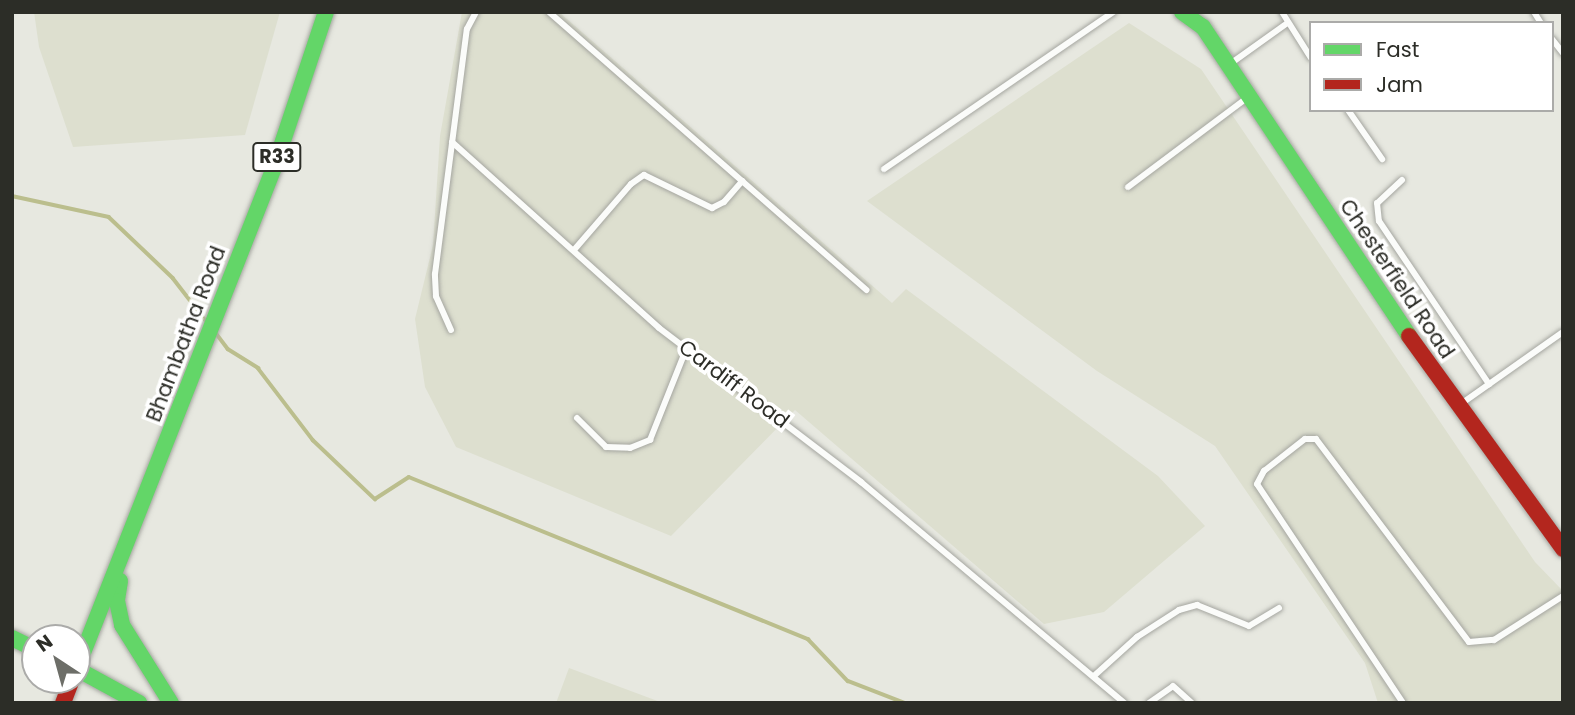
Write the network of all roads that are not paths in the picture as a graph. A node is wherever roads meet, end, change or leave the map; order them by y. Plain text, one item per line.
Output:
1 (326, 12) edge
2 (476, 12) edge
3 (549, 12) edge
4 (1113, 12) edge
5 (1182, 12) edge
6 (1193, 12) edge
7 (1282, 12) edge
8 (1286, 24) junction
9 (1203, 27) junction
10 (1309, 55) edge
11 (1229, 65) junction
12 (1250, 96) junction
13 (1349, 112) edge
14 (452, 142) junction
15 (1382, 159) dead end
16 (884, 169) dead end
17 (1402, 180) dead end
18 (742, 181) junction
19 (1128, 187) dead end
20 (574, 250) junction
21 (866, 290) dead end
22 (451, 330) dead end
23 (1563, 332) edge
24 (687, 347) junction
25 (1489, 384) junction
26 (1456, 407) junction
27 (577, 418) dead end
28 (126, 545) junction
29 (1563, 550) edge
30 (1563, 596) edge
31 (1279, 608) dead end
32 (91, 634) edge
33 (1095, 675) junction
34 (91, 677) edge
35 (139, 703) edge
36 (171, 703) edge
37 (1124, 703) edge
38 (1149, 703) edge
39 (1192, 703) edge
40 (1403, 703) edge

1 - 28 main road, Bhambatha Road / R33
2 - 14 lane
3 - 18 lane
4 - 16 lane
5 - 9 main road, Chesterfield Road
6 - 9 lane, Chesterfield Road
7 - 8 lane
8 - 10 lane
8 - 11 lane
9 - 11 main road, Chesterfield Road
11 - 12 main road, Chesterfield Road
12 - 19 lane
12 - 26 main road, Chesterfield Road
13 - 15 lane
14 - 20 lane, Cardiff Road
14 - 22 lane
17 - 25 lane
18 - 20 lane
18 - 21 lane
20 - 24 lane, Cardiff Road
23 - 25 lane
24 - 27 lane
24 - 33 lane, Cardiff Road
25 - 26 lane
26 - 29 main road, Chesterfield Road
28 - 32 main road, Bhambatha Road / R33
28 - 36 main road
30 - 40 lane
31 - 33 lane
33 - 37 lane, Cardiff Road
34 - 35 main road
38 - 39 lane

